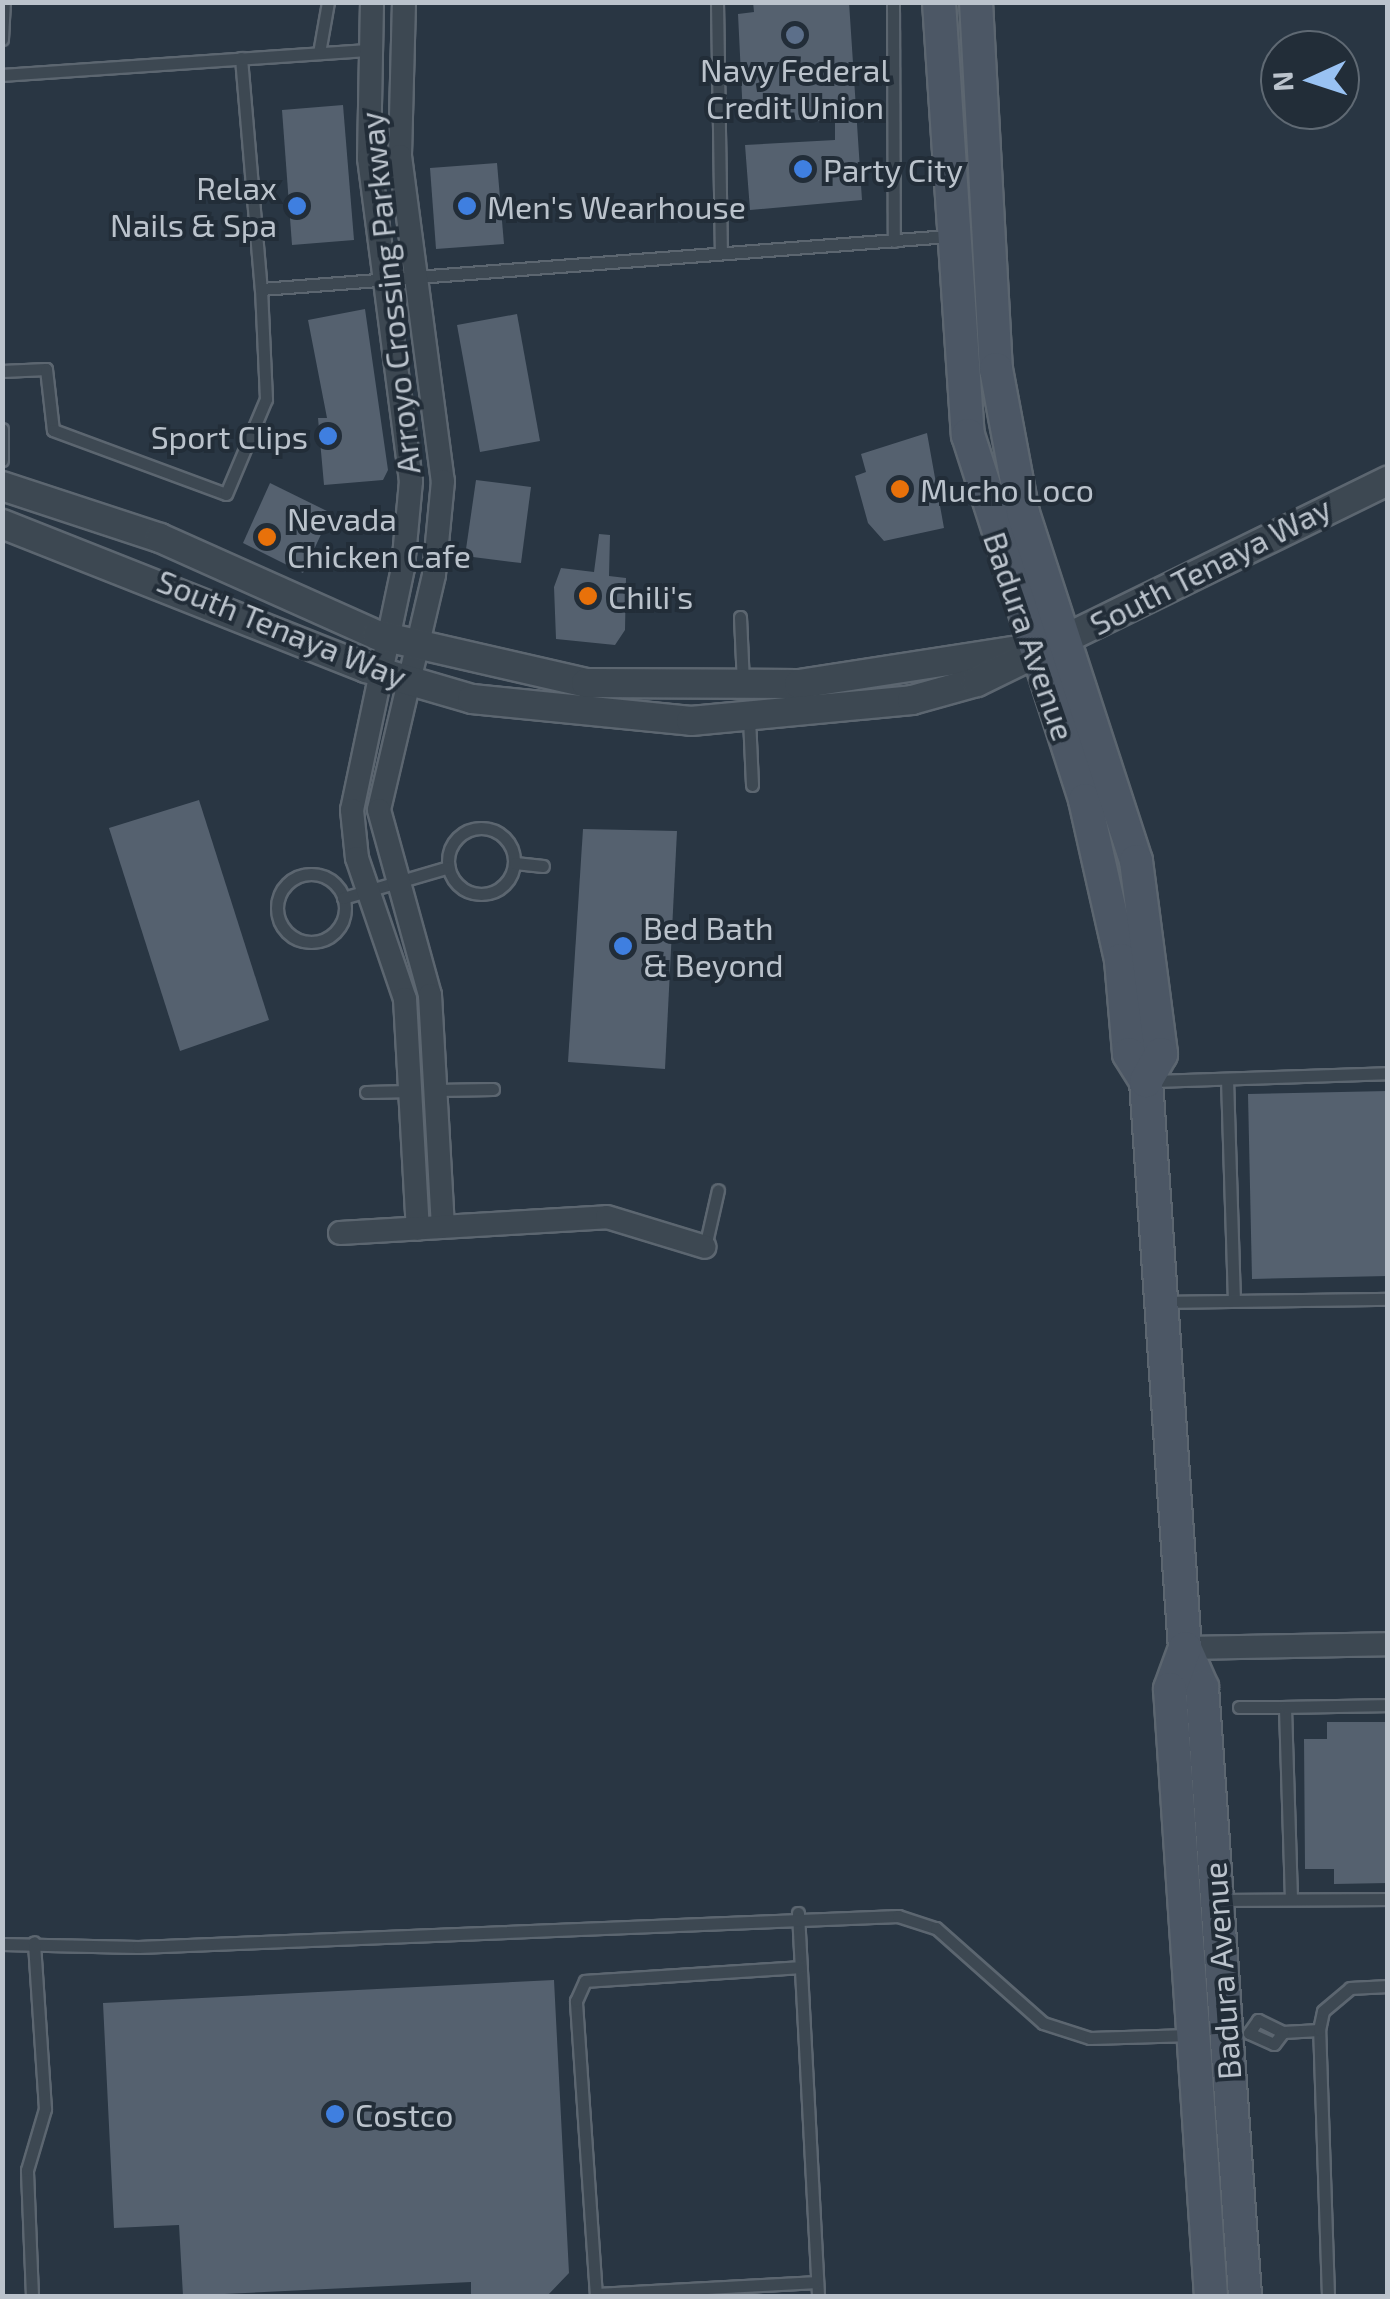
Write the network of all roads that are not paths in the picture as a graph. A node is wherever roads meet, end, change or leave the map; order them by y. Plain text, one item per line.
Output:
1 (4, 2) edge
2 (328, 2) edge
3 (372, 2) edge
4 (404, 2) edge
5 (717, 2) edge
6 (893, 2) edge
7 (940, 2) edge
8 (976, 2) edge
9 (2, 40) edge
10 (369, 50) junction
11 (320, 53) junction
12 (241, 58) junction
13 (2, 75) edge
14 (949, 236) junction
15 (894, 240) junction
16 (720, 253) junction
17 (418, 276) junction
18 (386, 278) junction
19 (261, 288) junction
20 (2, 371) edge
21 (2, 429) edge
22 (2, 460) edge
23 (1388, 480) edge
24 (2, 486) edge
25 (2, 524) edge
26 (740, 617) dead end
27 (386, 638) junction
28 (1048, 643) junction
29 (416, 646) junction
30 (378, 672) junction
31 (406, 680) junction
32 (743, 687) junction
33 (749, 718) junction
34 (752, 785) dead end
35 (514, 863) junction
36 (543, 866) dead end
37 (448, 868) junction
38 (394, 883) junction
39 (367, 890) junction
40 (344, 898) junction
41 (1388, 1074) edge
42 (1227, 1079) junction
43 (1146, 1081) junction
44 (494, 1089) dead end
45 (436, 1090) junction
46 (411, 1091) junction
47 (366, 1092) dead end
48 (718, 1190) dead end
49 (443, 1227) junction
50 (418, 1228) junction
51 (340, 1233) dead end
52 (705, 1247) joint
53 (1388, 1299) edge
54 (1234, 1300) junction
55 (1160, 1302) junction
56 (1388, 1644) edge
57 (1185, 1648) junction
58 (1388, 1705) edge
59 (1239, 1706) dead end
60 (1285, 1706) junction
61 (1290, 1899) junction
62 (1388, 1899) edge
63 (1216, 1900) junction
64 (798, 1914) junction
65 (34, 1942) junction
66 (2, 1944) edge
67 (801, 1967) junction
68 (1388, 1986) edge
69 (1319, 2030) junction
70 (1222, 2034) junction
71 (817, 2282) junction
72 (596, 2295) edge
73 (32, 2296) edge
74 (818, 2296) edge
75 (1211, 2296) edge
76 (1245, 2296) edge
77 (1328, 2296) edge

1 - 9 lane
2 - 11 lane
3 - 10 street, Arroyo Crossing Parkway
4 - 17 street, Arroyo Crossing Parkway
5 - 16 lane
6 - 15 lane
7 - 14 main road, Badura Avenue
8 - 28 main road, Badura Avenue
10 - 11 lane
10 - 18 street, Arroyo Crossing Parkway
11 - 12 lane
12 - 13 lane
12 - 19 lane
14 - 15 lane
14 - 28 main road, Badura Avenue
15 - 16 lane
16 - 17 lane
17 - 18 lane
17 - 29 street, Arroyo Crossing Parkway
18 - 19 lane
18 - 27 street, Arroyo Crossing Parkway
19 - 20 lane
21 - 22 lane
23 - 28 street, South Tenaya Way
24 - 27 street, South Tenaya Way
25 - 30 street, South Tenaya Way
26 - 32 lane
27 - 29 street, South Tenaya Way
27 - 30 street, Arroyo Crossing Parkway
28 - 32 street, South Tenaya Way
28 - 33 street, South Tenaya Way
28 - 43 main road, Badura Avenue
29 - 31 street, Arroyo Crossing Parkway
29 - 32 street, South Tenaya Way
30 - 31 street, South Tenaya Way
30 - 39 street, Arroyo Crossing Parkway
31 - 33 street, South Tenaya Way
31 - 38 street, Arroyo Crossing Parkway
33 - 34 lane
35 - 36 lane
35 - 37 lane
35 - 37 lane
37 - 38 lane
38 - 39 lane
38 - 45 street, Arroyo Crossing Parkway
39 - 40 lane
39 - 46 street, Arroyo Crossing Parkway
40 - 40 lane
41 - 42 lane
42 - 43 lane
42 - 54 lane
43 - 55 main road, Badura Avenue
44 - 45 lane
45 - 46 lane
45 - 49 street, Arroyo Crossing Parkway
46 - 47 lane
46 - 50 street, Arroyo Crossing Parkway
48 - 52 lane
49 - 50 street
49 - 52 street
50 - 51 street
53 - 54 lane
54 - 55 lane
55 - 57 main road, Badura Avenue
56 - 57 street
57 - 63 main road, Badura Avenue
57 - 70 main road, Badura Avenue
58 - 60 lane
59 - 60 lane
60 - 61 lane
61 - 62 lane
61 - 63 lane
63 - 70 main road, Badura Avenue
64 - 65 lane
64 - 67 lane
64 - 70 lane
65 - 66 lane
65 - 73 lane
67 - 71 lane
67 - 72 lane
68 - 69 lane
69 - 70 lane
69 - 77 lane
70 - 75 main road, Badura Avenue
70 - 76 main road, Badura Avenue
71 - 72 lane
71 - 74 lane

